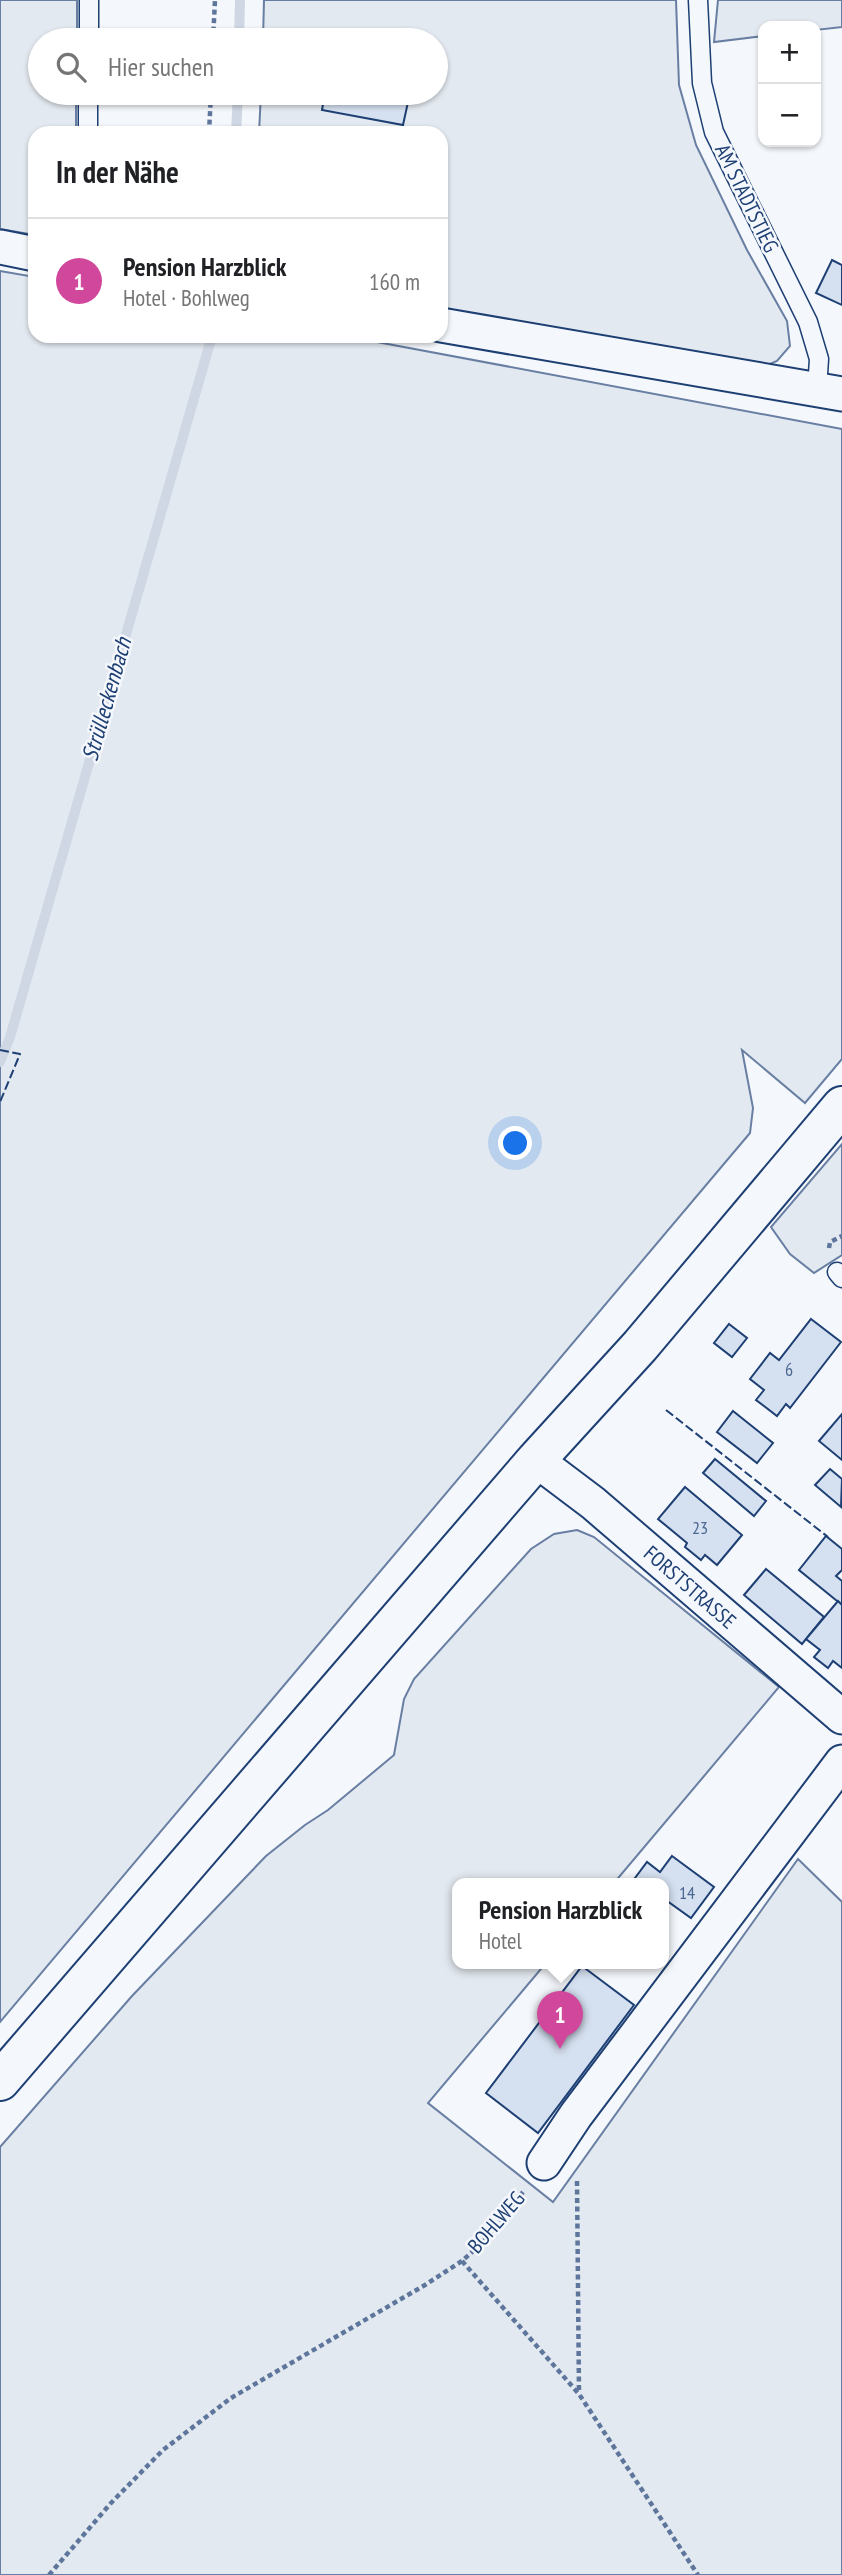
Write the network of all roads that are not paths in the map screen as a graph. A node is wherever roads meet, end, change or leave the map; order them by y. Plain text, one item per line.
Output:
1 (89, 0) edge
2 (698, 0) edge
3 (89, 28) edge
4 (88, 105) edge
5 (88, 126) edge
6 (0, 247) edge
7 (28, 253) edge
8 (448, 326) edge
9 (830, 391) edge
10 (842, 1106) edge
11 (536, 1460) junction
12 (842, 1717) edge
13 (842, 1762) edge
14 (0, 2081) edge
15 (544, 2162) road end

1 - 3 lane
2 - 9 lane, AM STADTSTIEG
4 - 5 lane
6 - 7 street
8 - 9 street, AM STADTSTIEG
10 - 11 main road
11 - 12 street, FORSTSTRASSE
11 - 14 main road
13 - 15 street

